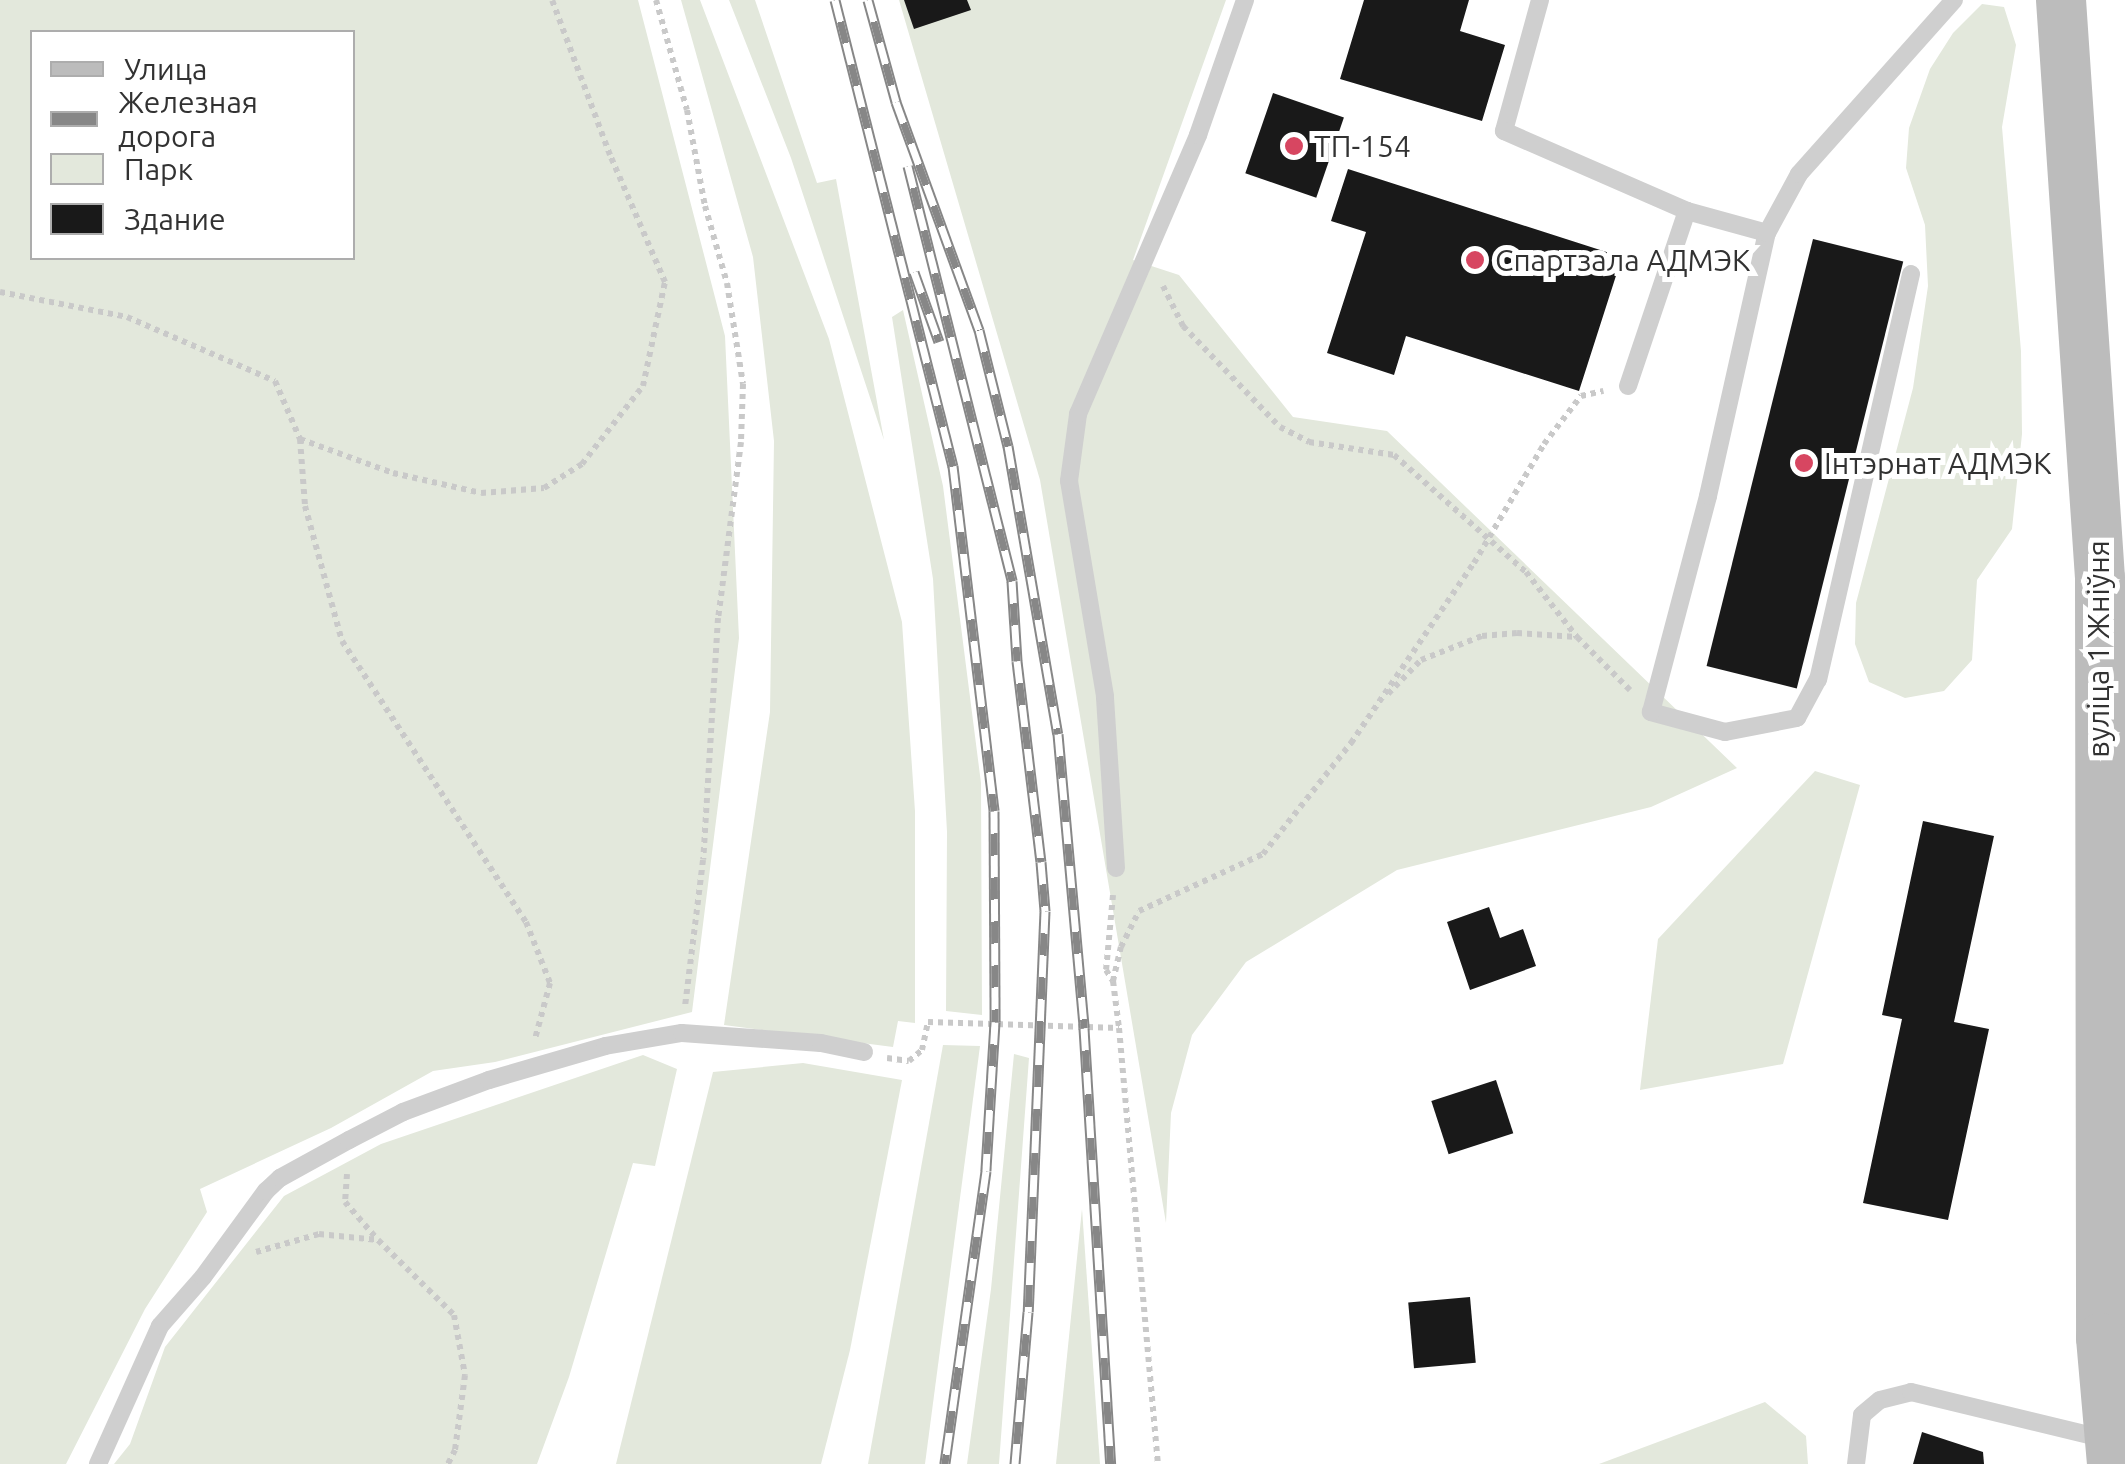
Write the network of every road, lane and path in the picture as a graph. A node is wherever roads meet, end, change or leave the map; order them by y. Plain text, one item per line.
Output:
1 (552, 0) edge
2 (656, 0) edge
3 (1246, 0) edge
4 (1540, 0) edge
5 (1954, 0) edge
6 (2061, 0) edge
7 (1687, 210) junction
8 (1767, 233) junction
9 (1154, 244) junction
10 (1911, 274) dead end
11 (0, 292) edge
12 (1628, 386) joint
13 (300, 439) junction
14 (1486, 537) junction
15 (1577, 637) junction
16 (1376, 706) junction
17 (1651, 712) junction
18 (1116, 868) joint
19 (1113, 981) junction
20 (1119, 1028) junction
21 (682, 1033) junction
22 (864, 1052) joint
23 (526, 1070) junction
24 (349, 1140) junction
25 (378, 1240) junction
26 (203, 1278) junction
27 (2111, 1452) edge
28 (98, 1464) edge
29 (448, 1464) edge
30 (1158, 1464) edge
31 (1856, 1464) edge

1 - 13 path
2 - 21 path
3 - 9 lane
4 - 7 lane
5 - 8 lane
6 - 27 main road, вуліца 1 Жніўня
7 - 8 lane
7 - 12 lane
8 - 17 lane
9 - 14 path
9 - 18 lane
10 - 17 lane
11 - 13 path
12 - 14 path
13 - 23 path
14 - 15 path
14 - 16 path
15 - 16 path
15 - 17 path
16 - 19 path
18 - 19 path
19 - 20 path
20 - 22 path
20 - 30 path
21 - 22 lane
21 - 23 lane
23 - 24 lane
24 - 25 path
24 - 26 lane
25 - 26 path
25 - 29 path
26 - 28 lane
27 - 31 lane

